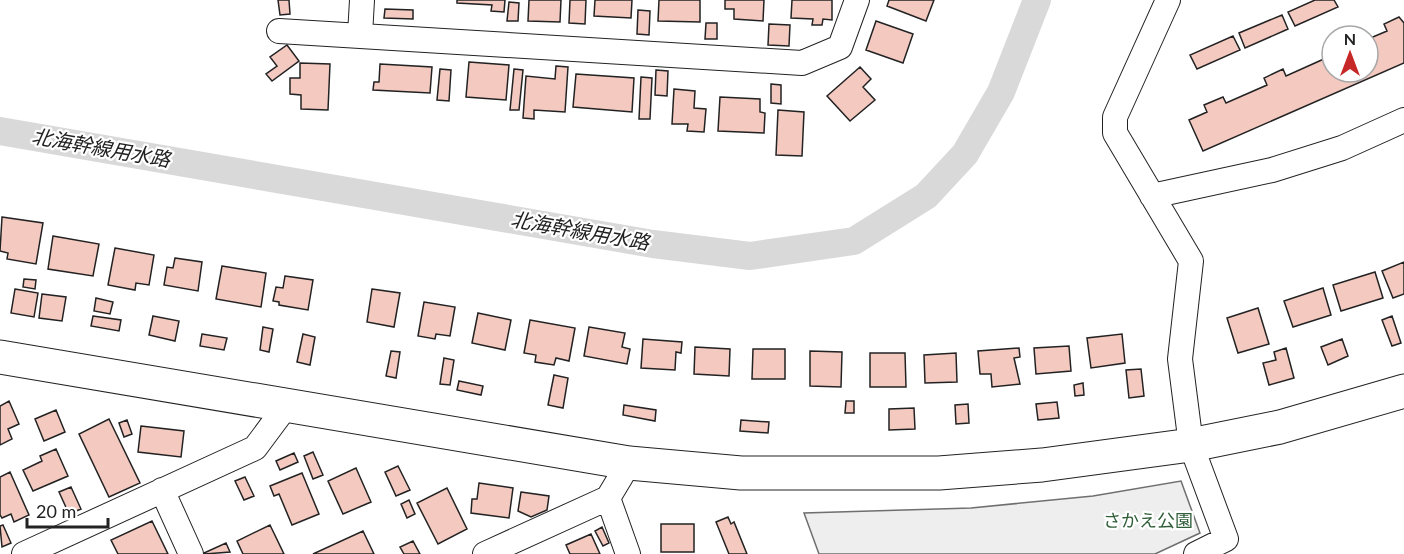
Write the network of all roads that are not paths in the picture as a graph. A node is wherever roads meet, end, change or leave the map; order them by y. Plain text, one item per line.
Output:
1 (362, 0) edge
2 (857, 0) edge
3 (1168, 0) edge
4 (279, 31) dead end
5 (360, 35) junction
6 (1404, 120) edge
7 (1152, 196) junction
8 (0, 357) edge
9 (1404, 391) edge
10 (287, 405) junction
11 (1191, 445) junction
12 (628, 464) junction
13 (162, 490) junction
14 (608, 498) junction
15 (1229, 547) edge
16 (24, 554) edge
17 (191, 554) edge
18 (485, 554) edge
19 (628, 554) edge
20 (1196, 554) edge

1 - 5 street
2 - 5 street
3 - 7 street
4 - 5 street
6 - 7 street
7 - 11 street
8 - 10 street
9 - 11 street
10 - 12 street
10 - 13 street
11 - 12 street
11 - 15 street
12 - 14 street
13 - 16 street
13 - 17 street
14 - 18 street
14 - 19 street
15 - 20 street

